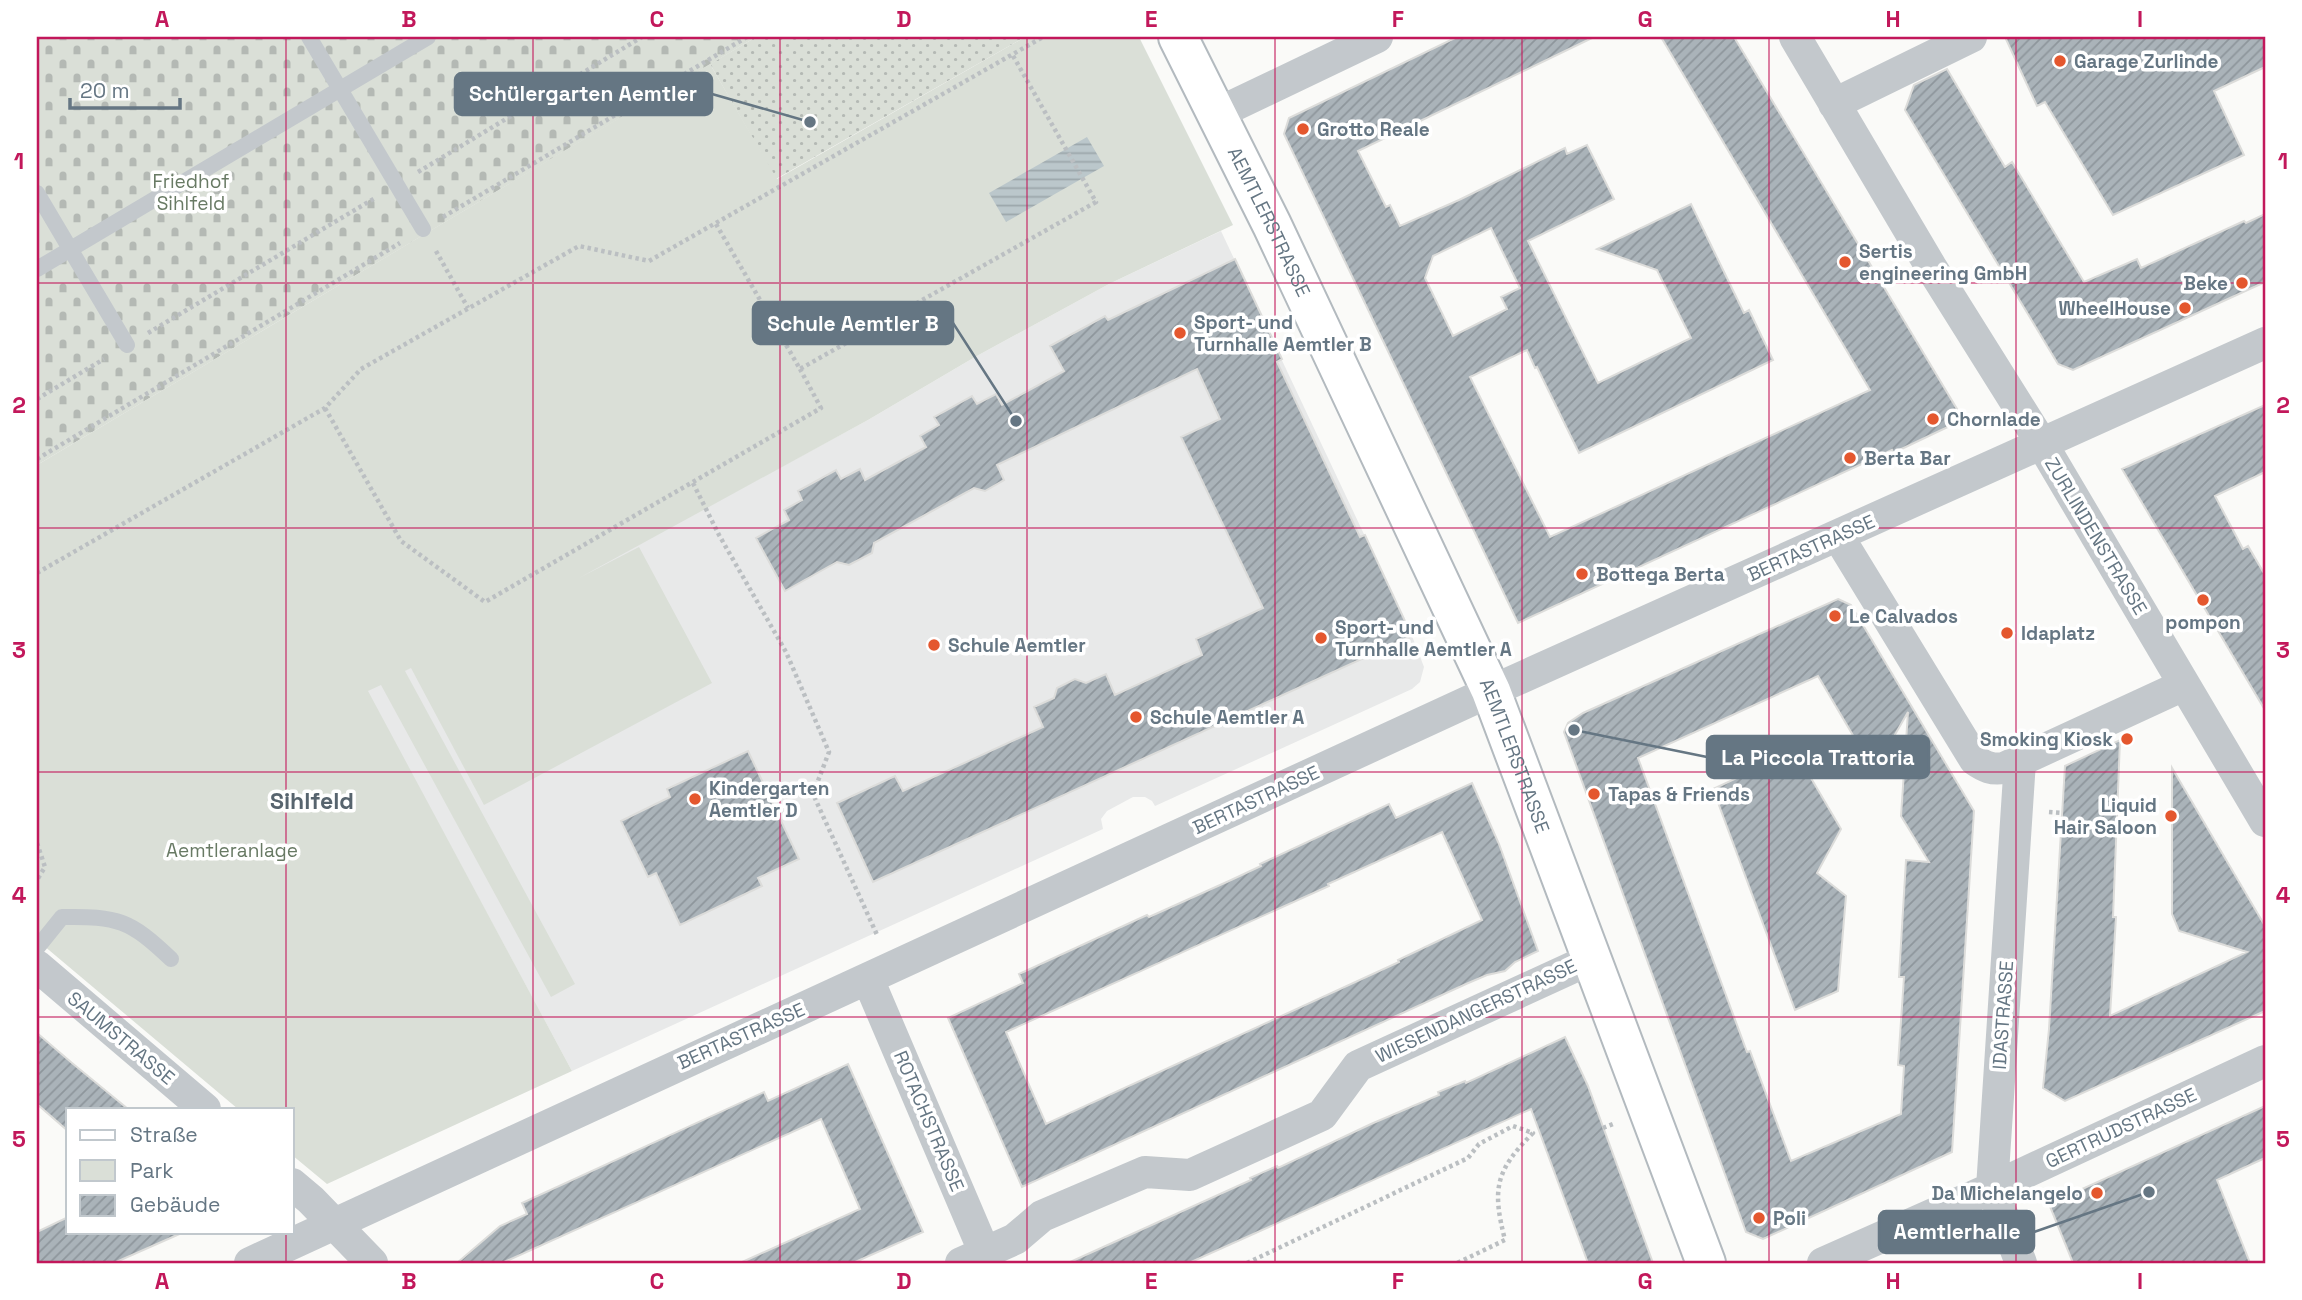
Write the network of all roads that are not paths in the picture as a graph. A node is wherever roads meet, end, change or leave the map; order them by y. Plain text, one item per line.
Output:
1 (309, 37) edge
2 (428, 37) edge
3 (1178, 37) edge
4 (1377, 37) edge
5 (1795, 37) edge
6 (1971, 37) edge
7 (340, 89) junction
8 (1834, 104) junction
9 (1218, 113) junction
10 (37, 193) edge
11 (423, 229) road end
12 (70, 249) junction
13 (37, 269) edge
14 (2265, 342) edge
15 (127, 345) road end
16 (2042, 444) junction
17 (1838, 536) junction
18 (2184, 685) junction
19 (1491, 691) junction
20 (2020, 761) junction
21 (2265, 821) edge
22 (37, 948) edge
23 (171, 959) dead end
24 (1591, 959) junction
25 (37, 966) edge
26 (868, 979) junction
27 (2265, 1061) edge
28 (204, 1108) edge
29 (294, 1186) edge
30 (1992, 1188) junction
31 (333, 1223) junction
32 (978, 1260) edge
33 (250, 1263) edge
34 (372, 1263) edge
35 (1706, 1263) edge
36 (1823, 1263) edge
37 (2021, 1263) edge

1 - 7 lane
2 - 7 lane
3 - 9 street, AEMTLERSTRASSE
4 - 9 street
5 - 8 street, ZURLINDENSTRASSE
6 - 8 street
7 - 11 lane
7 - 12 lane
8 - 16 street, ZURLINDENSTRASSE
9 - 19 street, AEMTLERSTRASSE
10 - 12 lane
12 - 13 lane
12 - 15 lane
14 - 16 street, BERTASTRASSE
16 - 17 street, BERTASTRASSE
16 - 18 street, ZURLINDENSTRASSE
17 - 19 street, BERTASTRASSE
17 - 20 street
18 - 20 street
18 - 21 street, ZURLINDENSTRASSE
19 - 24 street, AEMTLERSTRASSE
19 - 26 street, BERTASTRASSE
20 - 30 street, IDASTRASSE
22 - 23 lane
24 - 32 street, WIESENDANGERSTRASSE
24 - 35 street, AEMTLERSTRASSE
25 - 28 street, SAUMSTRASSE
26 - 31 street, BERTASTRASSE
26 - 32 street, ROTACHSTRASSE
27 - 30 street, GERTRUDSTRASSE
29 - 31 street
30 - 36 street, GERTRUDSTRASSE
30 - 37 street, IDASTRASSE
31 - 33 street, BERTASTRASSE
31 - 34 street

